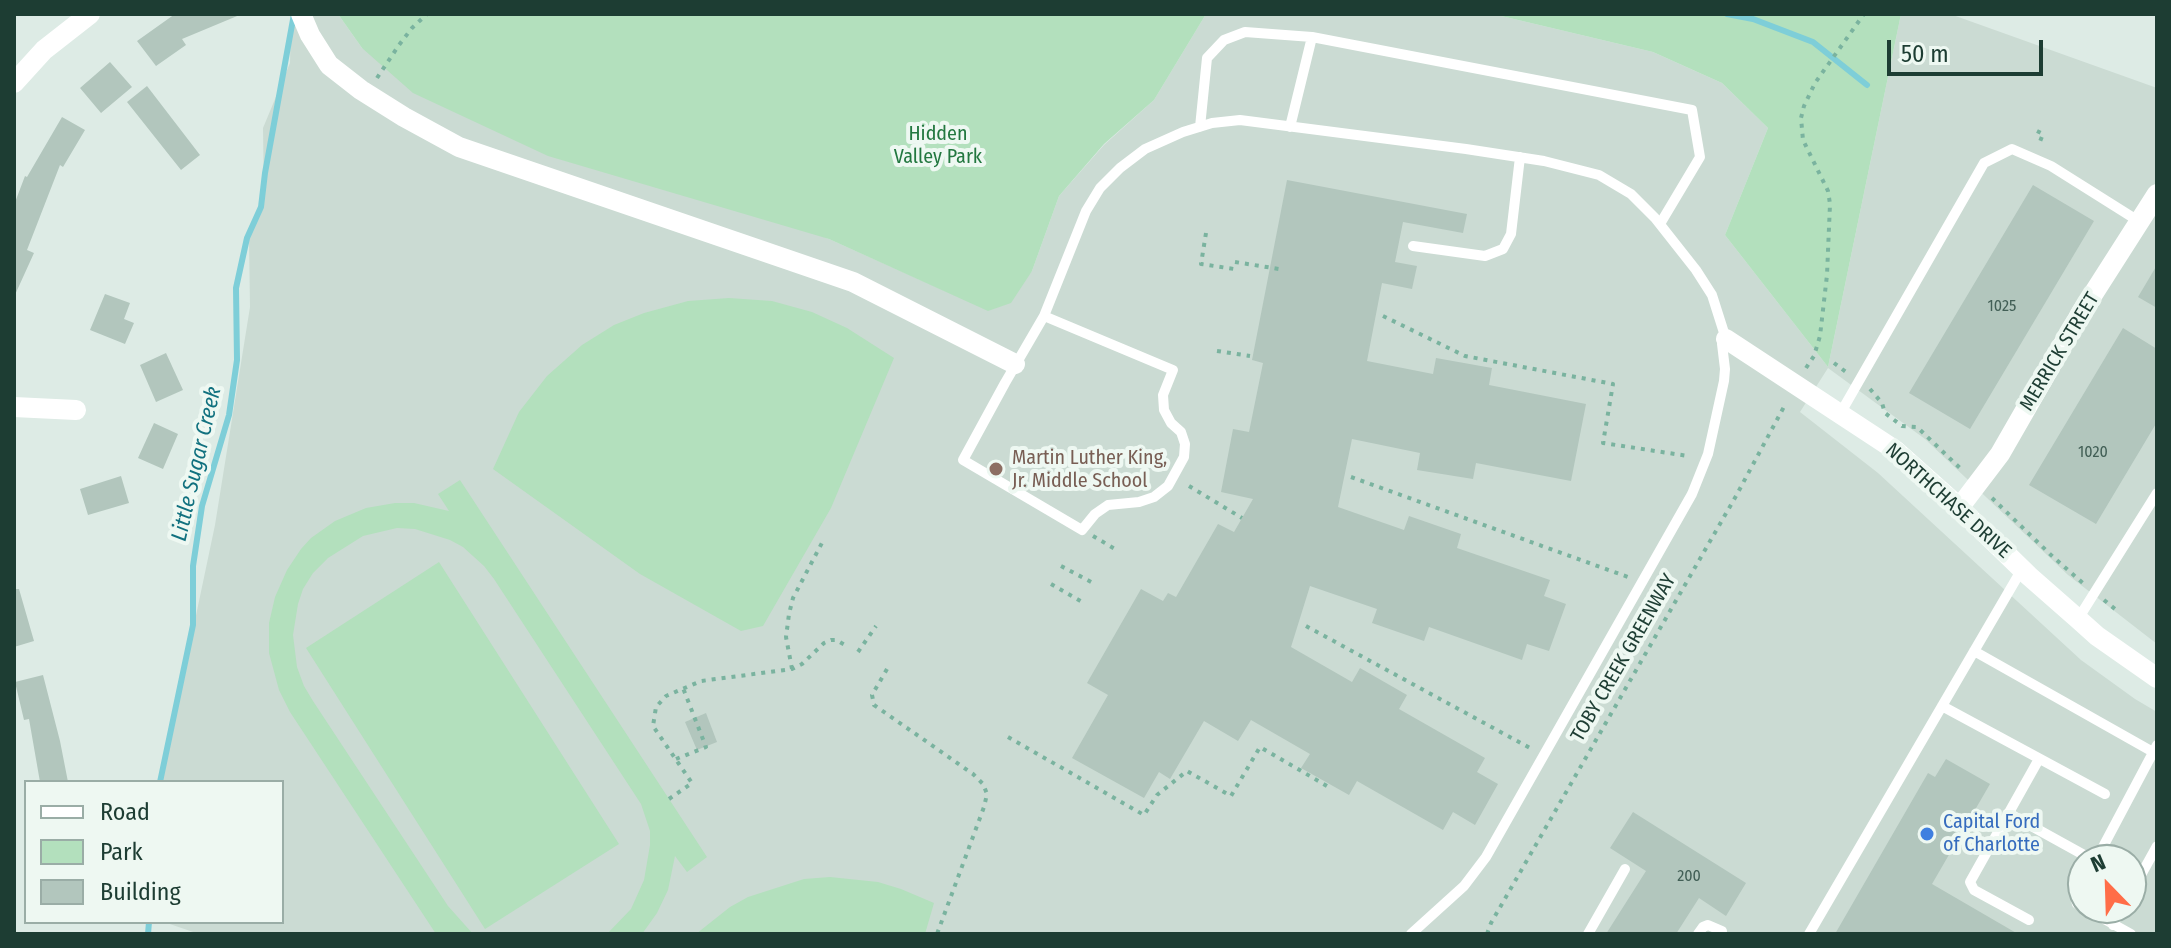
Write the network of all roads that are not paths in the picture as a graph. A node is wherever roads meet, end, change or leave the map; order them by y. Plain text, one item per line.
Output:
1 (90, 14) edge
2 (301, 14) edge
3 (1312, 37) junction
4 (14, 83) edge
5 (1200, 127) junction
6 (1290, 127) junction
7 (1520, 157) junction
8 (2157, 194) edge
9 (2140, 222) junction
10 (1660, 224) junction
11 (1413, 246) dead end
12 (1044, 316) junction
13 (1726, 339) junction
14 (1015, 364) junction
15 (14, 407) edge
16 (76, 410) dead end
17 (1840, 414) junction
18 (2157, 493) edge
19 (1959, 508) junction
20 (2022, 569) junction
21 (2078, 619) junction
22 (1974, 651) junction
23 (2157, 678) edge
24 (1942, 706) junction
25 (2155, 749) edge
26 (2039, 759) junction
27 (2105, 794) dead end
28 (2008, 813) junction
29 (2103, 844) edge
30 (2067, 845) edge
31 (2157, 846) edge
32 (2147, 864) edge
33 (1625, 869) dead end
34 (2029, 920) dead end
35 (2113, 925) edge
36 (1722, 931) dead end
37 (1411, 934) edge
38 (1588, 934) edge
39 (1698, 934) edge
40 (1809, 934) edge
41 (2131, 934) edge

1 - 4 street
2 - 14 street
3 - 5 lane
3 - 6 lane
3 - 10 lane
5 - 6 lane
5 - 12 lane
6 - 7 lane
7 - 10 lane
7 - 11 lane
8 - 9 street, MERRICK STREET
9 - 17 lane
9 - 19 street, MERRICK STREET
10 - 13 lane
12 - 14 lane
12 - 14 lane
13 - 17 street, NORTHCHASE DRIVE
13 - 37 lane
15 - 16 street
17 - 19 street, NORTHCHASE DRIVE
18 - 21 lane
19 - 20 street, NORTHCHASE DRIVE
20 - 21 street, NORTHCHASE DRIVE
20 - 22 lane
21 - 23 street, NORTHCHASE DRIVE
22 - 24 lane
22 - 25 lane
24 - 26 lane
24 - 40 lane
25 - 29 lane
26 - 27 lane
26 - 28 lane
28 - 30 lane
28 - 34 lane
31 - 32 lane
33 - 38 lane
35 - 41 lane
36 - 39 lane

